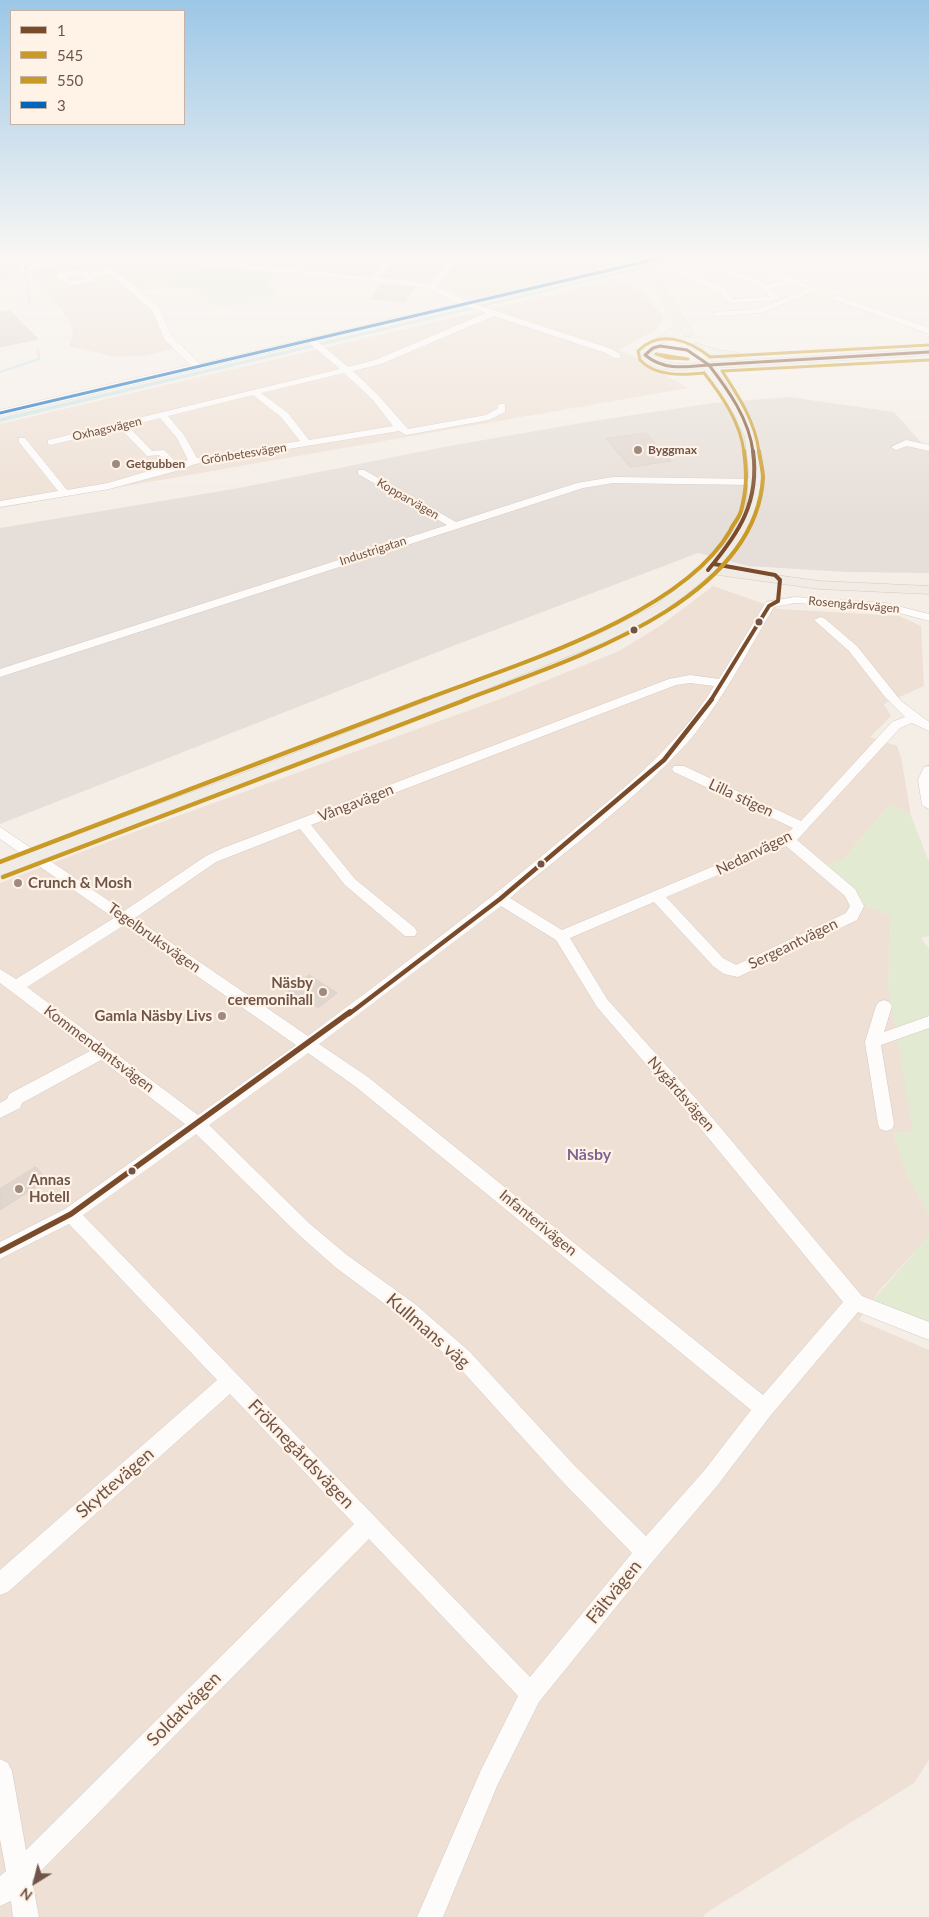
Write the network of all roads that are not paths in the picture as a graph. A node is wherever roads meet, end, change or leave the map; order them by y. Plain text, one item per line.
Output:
1 (177, 346) edge
2 (301, 346) edge
3 (317, 346) edge
4 (415, 346) edge
5 (595, 346) edge
6 (696, 346) edge
7 (698, 346) edge
8 (653, 347) joint
9 (929, 352) edge
10 (617, 356) dead end
11 (840, 358) junction
12 (197, 366) junction
13 (708, 366) junction
14 (349, 370) junction
15 (723, 387) junction
16 (255, 393) junction
17 (502, 406) dead end
18 (0, 413) edge
19 (163, 416) junction
20 (122, 426) junction
21 (401, 428) junction
22 (22, 440) dead end
23 (51, 442) dead end
24 (307, 444) junction
25 (896, 447) dead end
26 (929, 448) edge
27 (194, 461) junction
28 (177, 468) junction
29 (361, 472) dead end
30 (755, 482) junction
31 (65, 494) junction
32 (0, 504) edge
33 (454, 525) junction
34 (711, 567) junction
35 (929, 590) edge
36 (929, 618) edge
37 (820, 620) dead end
38 (0, 673) edge
39 (722, 683) junction
40 (911, 719) junction
41 (929, 727) edge
42 (678, 769) dead end
43 (929, 770) edge
44 (929, 805) edge
45 (303, 824) junction
46 (803, 827) junction
47 (0, 832) edge
48 (788, 840) junction
49 (36, 856) junction
50 (0, 870) edge
51 (657, 897) junction
52 (500, 899) junction
53 (125, 918) junction
54 (410, 932) dead end
55 (562, 936) junction
56 (0, 975) edge
57 (16, 987) junction
58 (884, 1006) dead end
59 (929, 1022) edge
60 (873, 1042) junction
61 (307, 1044) junction
62 (102, 1052) junction
63 (0, 1111) edge
64 (197, 1124) junction
65 (886, 1124) dead end
66 (70, 1214) junction
67 (0, 1251) edge
68 (855, 1302) junction
69 (929, 1331) edge
70 (230, 1381) junction
71 (764, 1408) junction
72 (368, 1524) junction
73 (646, 1552) junction
74 (0, 1584) edge
75 (531, 1694) junction
76 (0, 1771) edge
77 (18, 1876) junction
78 (0, 1894) edge
79 (26, 1917) edge
80 (430, 1917) edge

1 - 12 street
2 - 12 street
3 - 14 street
4 - 14 street, Oxhagsvägen
5 - 10 street
6 - 13 main road
7 - 11 main road
8 - 11 main road
8 - 13 main road
9 - 11 main road
11 - 15 main road
12 - 18 street
13 - 15 main road
14 - 16 street, Oxhagsvägen
14 - 21 street
15 - 30 main road
16 - 19 street, Oxhagsvägen
16 - 24 street
17 - 21 street, Grönbetesvägen
19 - 20 street, Oxhagsvägen
19 - 27 street, Oxhagsvägen
20 - 23 street, Oxhagsvägen
20 - 28 street
21 - 24 street, Grönbetesvägen
22 - 31 street
24 - 27 street, Grönbetesvägen
25 - 26 street
27 - 28 street, Grönbetesvägen
28 - 31 street, Grönbetesvägen
29 - 33 street, Kopparvägen
30 - 33 street, Industrigatan
30 - 34 main road
31 - 32 street, Grönbetesvägen
33 - 38 street, Industrigatan
34 - 35 main road
34 - 49 main road
36 - 39 street, Rosengårdsvägen
37 - 40 street
39 - 45 street, Vångavägen
39 - 52 street
40 - 41 street
40 - 46 street, Nedanvägen
42 - 46 street, Lilla stigen
43 - 44 street
45 - 53 street, Vångavägen
45 - 54 street
46 - 48 street, Nedanvägen
47 - 49 street, Tegelbruksvägen
48 - 51 street, Nedanvägen
48 - 51 street, Sergeantvägen
49 - 50 main road
49 - 53 street, Tegelbruksvägen
51 - 55 street, Nedanvägen
52 - 55 street, Nygårdsvägen
52 - 61 street
53 - 57 street, Vångavägen
53 - 61 street, Tegelbruksvägen
55 - 68 street, Nygårdsvägen
56 - 57 street, Kommendantsvägen
57 - 62 street, Kommendantsvägen
58 - 60 street
59 - 60 street
60 - 65 street
61 - 64 street
61 - 71 street, Infanterivägen
62 - 63 street
62 - 64 street, Kommendantsvägen
64 - 66 street
64 - 73 street, Kullmans väg
66 - 67 street
66 - 70 street, Fröknegårdsvägen
68 - 69 street
68 - 71 street, Fältvägen
70 - 72 street, Fröknegårdsvägen
70 - 74 street, Skyttevägen
71 - 73 street, Fältvägen
72 - 75 street, Fröknegårdsvägen
72 - 77 street, Soldatvägen
73 - 75 street, Fältvägen
75 - 80 street, Fältvägen
76 - 77 street
77 - 78 street, Soldatvägen
77 - 79 street

